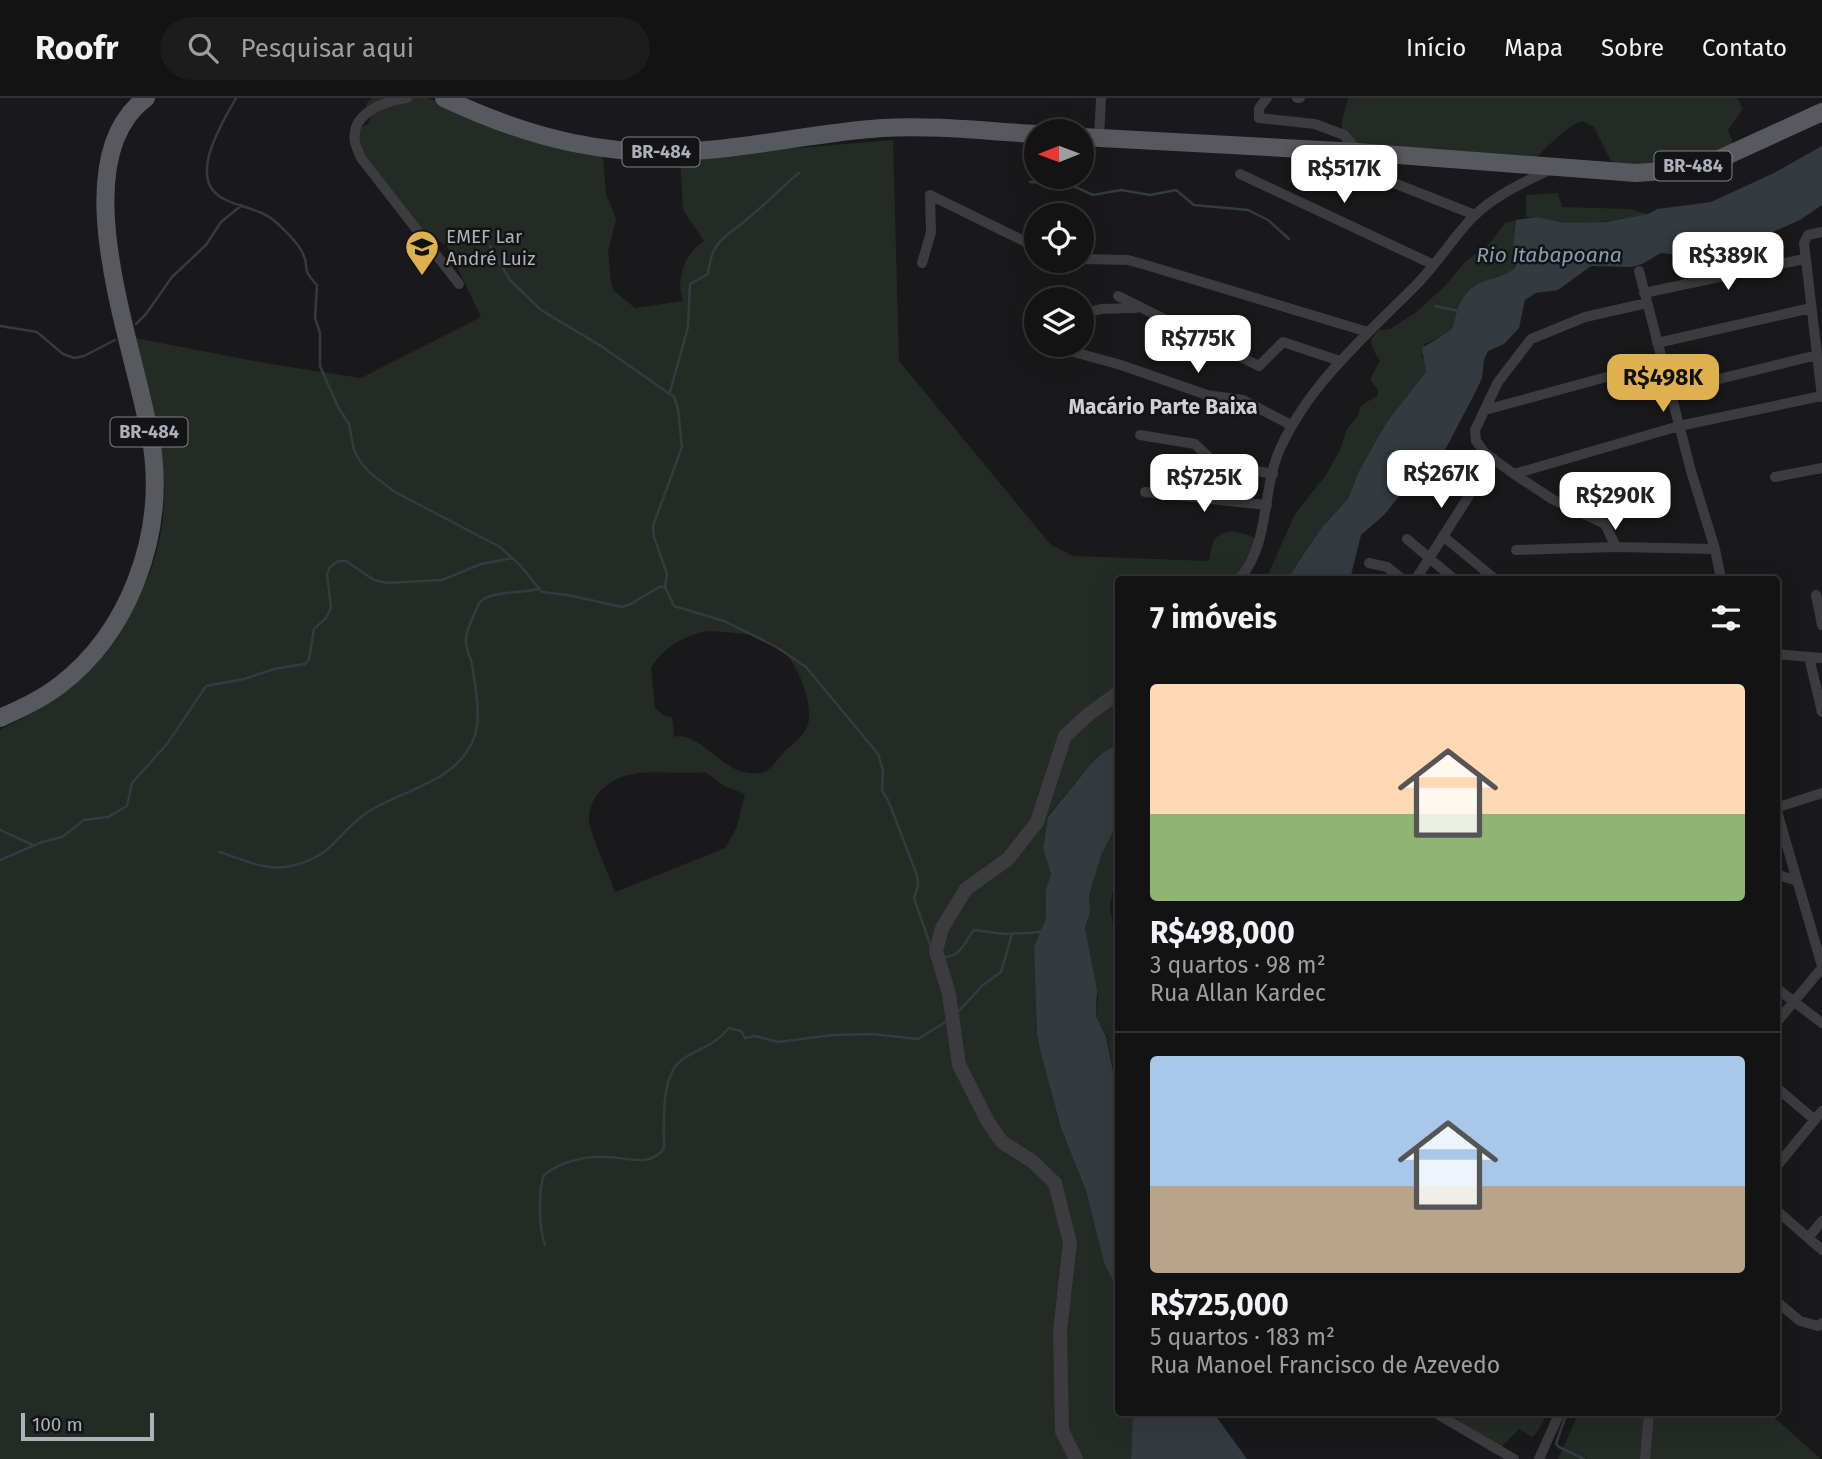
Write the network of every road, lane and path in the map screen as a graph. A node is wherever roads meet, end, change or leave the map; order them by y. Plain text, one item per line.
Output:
1 (146, 98) edge
2 (407, 98) edge
3 (444, 98) edge
4 (1101, 98) edge
5 (1267, 98) edge
6 (1822, 112) edge
7 (1094, 123) edge
8 (1024, 133) edge
9 (1094, 138) edge
10 (1358, 152) junction
11 (1554, 167) junction
12 (1240, 174) dead end
13 (1394, 183) dead end
14 (1475, 215) junction
15 (1822, 232) edge
16 (1024, 241) edge
17 (1094, 259) edge
18 (1804, 259) junction
19 (922, 263) dead end
20 (1434, 265) junction
21 (1639, 271) dead end
22 (459, 284) dead end
23 (1118, 296) dead end
24 (1646, 298) junction
25 (1139, 308) junction
26 (1811, 308) junction
27 (1094, 311) edge
28 (1368, 332) junction
29 (1657, 343) junction
30 (1817, 355) junction
31 (1091, 357) edge
32 (1340, 361) junction
33 (1662, 362) junction
34 (1670, 391) junction
35 (1822, 397) edge
36 (1485, 410) junction
37 (1291, 425) junction
38 (1679, 426) junction
39 (1140, 435) dead end
40 (1493, 458) junction
41 (1822, 468) edge
42 (1273, 474) junction
43 (1514, 474) junction
44 (1775, 477) dead end
45 (1144, 492) dead end
46 (1267, 505) junction
47 (1443, 536) junction
48 (1407, 539) dead end
49 (1616, 547) junction
50 (1715, 549) junction
51 (1516, 550) dead end
52 (1429, 558) junction
53 (1369, 563) dead end
54 (1242, 576) edge
55 (1398, 576) edge
56 (1418, 576) edge
57 (1450, 576) edge
58 (1491, 576) edge
59 (1720, 576) edge
60 (1816, 595) dead end
61 (1822, 625) edge
62 (1780, 654) edge
63 (1809, 657) junction
64 (1822, 658) edge
65 (1115, 695) edge
66 (1822, 712) edge
67 (0, 718) edge
68 (1822, 793) edge
69 (1780, 807) edge
70 (1780, 822) edge
71 (1780, 875) edge
72 (1797, 881) junction
73 (1822, 967) edge
74 (1780, 991) edge
75 (1793, 1001) junction
76 (1780, 1018) edge
77 (1822, 1023) edge
78 (1780, 1090) edge
79 (1818, 1116) edge
80 (1780, 1162) edge
81 (1780, 1214) edge
82 (1822, 1221) edge
83 (1808, 1238) junction
84 (1822, 1250) edge
85 (1780, 1304) edge
86 (1822, 1323) edge
87 (1444, 1416) edge
88 (1558, 1416) edge
89 (1649, 1416) edge
90 (1076, 1459) edge
91 (1514, 1459) edge
92 (1539, 1459) edge
93 (1645, 1459) edge

1 - 67 main road, BR-484
2 - 22 street
3 - 8 main road, BR-484
4 - 7 street
5 - 10 street
6 - 11 main road, BR-484
9 - 10 main road, BR-484
10 - 11 main road, BR-484
11 - 14 street
12 - 20 street
13 - 14 street
14 - 20 street
15 - 18 street
16 - 19 street
17 - 28 street
18 - 24 street
18 - 26 street
20 - 28 street
21 - 24 street
23 - 25 street
24 - 29 street
24 - 36 street
25 - 27 street
25 - 32 street
26 - 29 street
26 - 30 street
28 - 32 street
29 - 33 street
30 - 34 street
30 - 35 street
31 - 37 street
32 - 37 street
33 - 34 street
33 - 36 street
34 - 38 street
35 - 38 street
36 - 40 street
37 - 42 street
38 - 43 street
38 - 50 street
39 - 42 street
40 - 43 street
40 - 47 street
41 - 44 street
42 - 46 street
43 - 49 street
45 - 46 street
46 - 54 street
47 - 52 street
47 - 58 street
48 - 52 street
49 - 50 street
49 - 51 street
50 - 59 street
52 - 56 street
52 - 57 street
53 - 55 street
60 - 61 street
62 - 63 street
63 - 64 street
63 - 66 street
65 - 90 street
68 - 69 street
70 - 72 street
71 - 72 street
72 - 73 street
73 - 75 street
74 - 75 street
75 - 76 street
75 - 77 street
78 - 79 street
79 - 80 street
81 - 83 street
82 - 83 street
83 - 84 street
85 - 86 street
87 - 91 street
88 - 92 street
89 - 93 street

